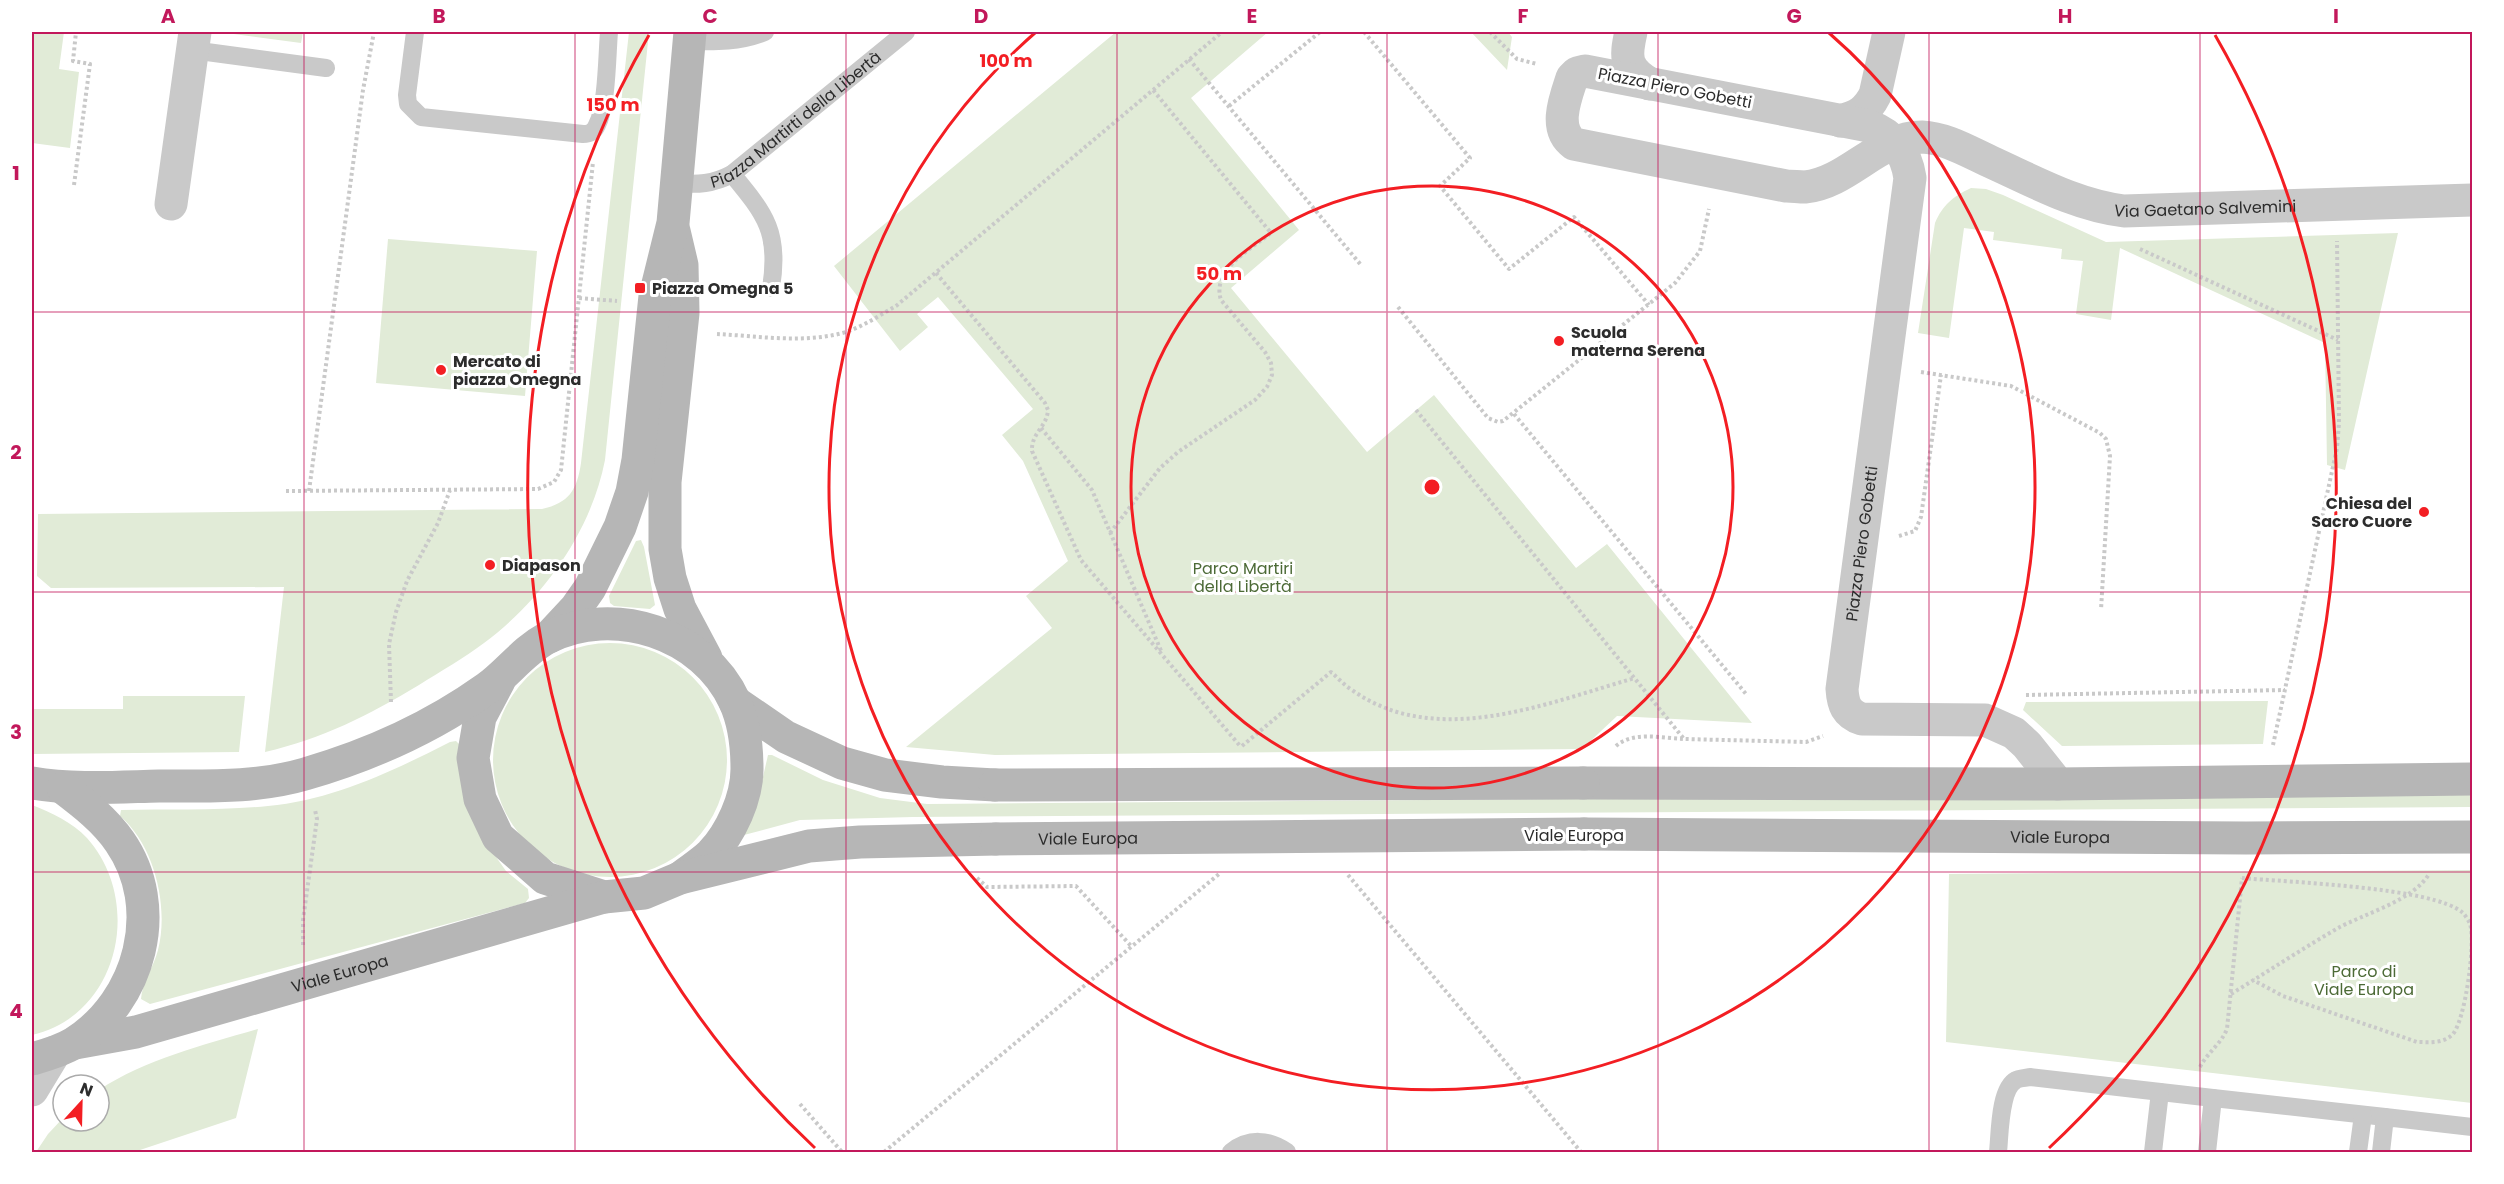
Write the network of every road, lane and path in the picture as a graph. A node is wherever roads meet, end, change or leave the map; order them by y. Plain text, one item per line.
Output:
1 (76, 32) edge
2 (374, 32) edge
3 (415, 32) edge
4 (609, 32) edge
5 (765, 32) edge
6 (906, 32) edge
7 (1222, 32) edge
8 (1320, 32) edge
9 (1364, 32) edge
10 (1490, 32) edge
11 (1631, 32) edge
12 (1889, 32) edge
13 (689, 36) edge
14 (194, 41) edge
15 (1189, 59) junction
16 (326, 68) dead end
17 (1577, 73) junction
18 (1880, 74) junction
19 (1650, 84) junction
20 (1153, 90) junction
21 (1229, 106) junction
22 (1840, 121) junction
23 (594, 130) junction
24 (1923, 141) junction
25 (732, 174) junction
26 (1910, 178) junction
27 (676, 183) junction
28 (74, 185) dead end
29 (2472, 200) edge
30 (171, 204) dead end
31 (2336, 204) junction
32 (2108, 209) junction
33 (672, 223) junction
34 (1698, 255) dead end
35 (1361, 264) dead end
36 (936, 273) junction
37 (771, 288) dead end
38 (1649, 305) junction
39 (1398, 307) dead end
40 (680, 333) junction
41 (2338, 340) junction
42 (1885, 367) junction
43 (1941, 375) junction
44 (1416, 410) dead end
45 (1514, 414) junction
46 (1041, 428) junction
47 (450, 490) junction
48 (286, 491) dead end
49 (309, 491) junction
50 (1863, 531) junction
51 (1110, 533) junction
52 (2101, 610) dead end
53 (547, 638) junction
54 (1163, 656) junction
55 (711, 666) junction
56 (1635, 678) junction
57 (500, 680) junction
58 (2285, 690) junction
59 (1746, 694) dead end
60 (735, 702) junction
61 (1847, 710) junction
62 (1985, 720) junction
63 (400, 740) junction
64 (305, 774) junction
65 (2472, 779) edge
66 (2265, 782) junction
67 (32, 783) edge
68 (2058, 784) junction
69 (63, 788) junction
70 (2434, 837) junction
71 (2472, 837) edge
72 (2246, 838) junction
73 (1227, 867) dead end
74 (1346, 872) dead end
75 (680, 878) junction
76 (2242, 878) junction
77 (987, 887) dead end
78 (2408, 894) junction
79 (604, 897) junction
80 (1132, 947) junction
81 (2253, 980) junction
82 (302, 984) junction
83 (2231, 994) junction
84 (54, 1051) edge
85 (32, 1090) edge
86 (2160, 1092) junction
87 (2191, 1096) junction
88 (2213, 1098) junction
89 (800, 1104) dead end
90 (2363, 1115) junction
91 (2385, 1117) junction
92 (2472, 1127) edge
93 (842, 1152) edge
94 (884, 1152) edge
95 (1231, 1152) edge
96 (1287, 1152) edge
97 (1581, 1152) edge
98 (1998, 1152) edge
99 (2152, 1152) edge
100 (2206, 1152) edge
101 (2358, 1152) edge
102 (2380, 1152) edge

1 - 28 path
2 - 49 path
3 - 23 lane
4 - 23 lane
5 - 13 lane
6 - 25 lane, Piazza Martirti della Libertà
7 - 15 path
8 - 21 path
9 - 38 path
10 - 17 path
11 - 19 street
12 - 18 street
13 - 27 street
14 - 16 lane
14 - 30 street
15 - 20 path
15 - 21 path
17 - 19 street, Piazza Piero Gobetti
17 - 24 street, Piazza Piero Gobetti
18 - 22 street
18 - 24 street
19 - 22 street, Piazza Piero Gobetti
20 - 36 path
20 - 51 path
21 - 35 path
22 - 24 street, Piazza Piero Gobetti
23 - 47 path
24 - 26 street, Piazza Piero Gobetti
24 - 26 street
24 - 32 street, Via Gaetano Salvemini
25 - 27 lane, Piazza Martirti della Libertà
25 - 37 lane
26 - 42 street, Piazza Piero Gobetti
27 - 33 street
29 - 31 street, Via Gaetano Salvemini
31 - 32 street, Via Gaetano Salvemini
31 - 41 path
32 - 41 path
33 - 40 street
33 - 53 street
34 - 38 path
36 - 40 path
36 - 46 path
38 - 45 path
39 - 45 path
40 - 55 street
41 - 58 path
42 - 43 path
42 - 50 street, Piazza Piero Gobetti
43 - 50 path
43 - 52 path
44 - 56 path
45 - 59 path
46 - 51 path
46 - 54 path
47 - 49 path
47 - 63 path
48 - 49 path
50 - 61 street, Piazza Piero Gobetti
51 - 54 path
53 - 55 street, Viale Europa
53 - 57 street, Viale Europa
54 - 56 path
55 - 60 street, Viale Europa
56 - 61 path
57 - 63 street, Viale Europa
57 - 79 street, Viale Europa
58 - 62 path
58 - 66 path
60 - 68 street, Viale Europa, bridge
60 - 75 street, Viale Europa
61 - 62 street
62 - 68 street
63 - 64 street, Viale Europa
64 - 69 street, Viale Europa
64 - 82 path
65 - 66 street, Viale Europa
66 - 68 street, Viale Europa
67 - 69 street, Viale Europa
69 - 84 street, Viale Europa
70 - 71 street, Viale Europa
70 - 72 street, Viale Europa
70 - 78 path
72 - 75 street, Viale Europa, bridge
72 - 76 path
73 - 80 path
74 - 97 path
75 - 79 street, Viale Europa
76 - 78 path
76 - 83 path
77 - 80 path
78 - 81 path
78 - 81 path
79 - 82 street, Viale Europa
80 - 94 path
81 - 83 path
82 - 84 street, Viale Europa
83 - 87 path
84 - 85 street
86 - 87 lane
86 - 98 lane
86 - 99 lane
87 - 88 lane
88 - 90 lane
88 - 100 lane
89 - 93 path
90 - 91 lane
90 - 101 lane
91 - 92 lane
91 - 102 lane
95 - 96 lane

